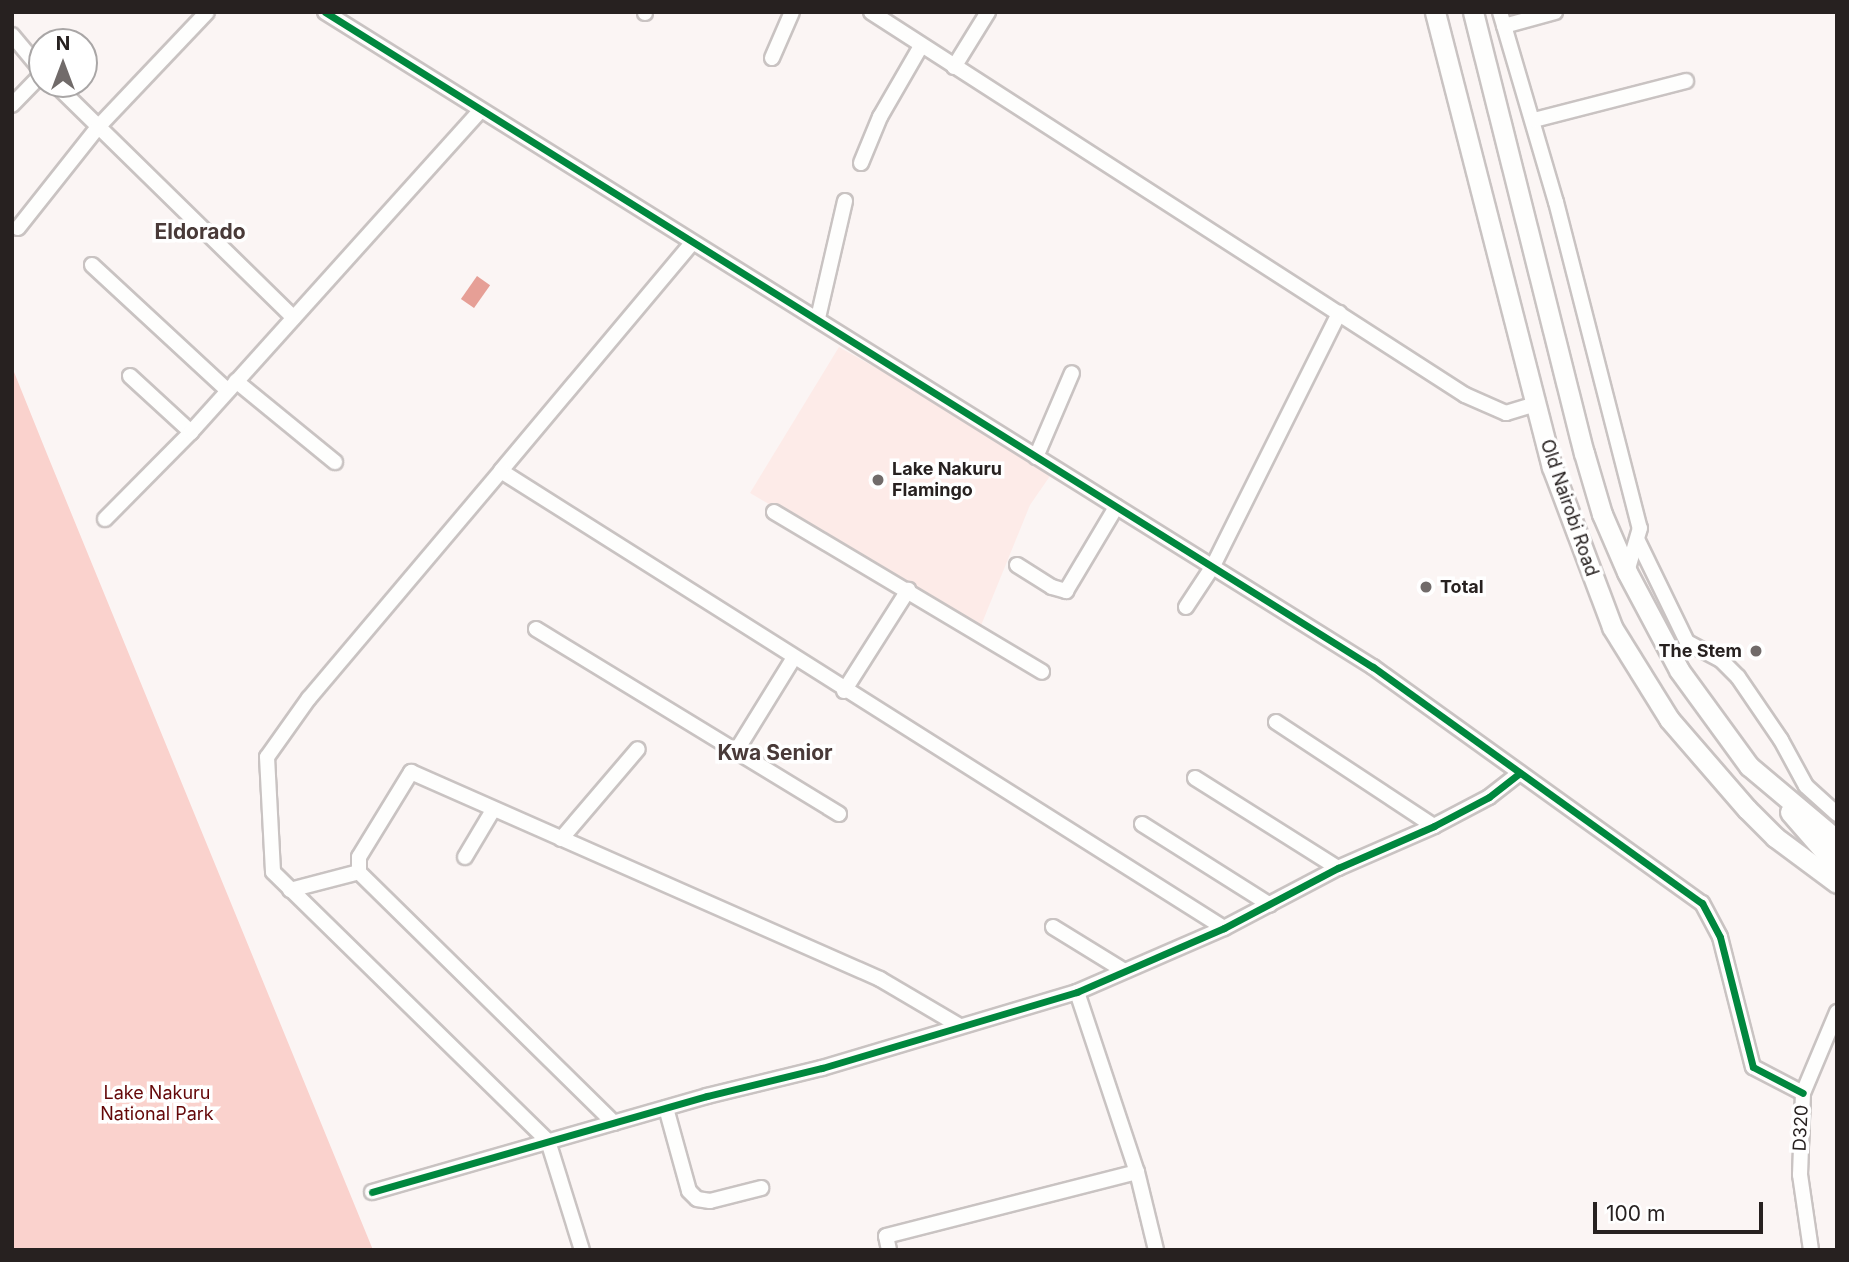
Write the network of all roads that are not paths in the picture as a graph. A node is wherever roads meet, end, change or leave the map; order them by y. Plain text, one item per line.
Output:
1 (206, 12) edge
2 (326, 12) edge
3 (792, 12) edge
4 (871, 12) edge
5 (988, 12) edge
6 (1435, 12) edge
7 (1473, 12) edge
8 (1555, 12) edge
9 (1502, 19) edge
10 (12, 35) edge
11 (921, 46) junction
12 (28, 55) edge
13 (772, 58) dead end
14 (954, 67) junction
15 (1686, 81) dead end
16 (28, 87) edge
17 (69, 98) edge
18 (12, 105) edge
19 (481, 110) junction
20 (1534, 120) junction
21 (98, 127) junction
22 (861, 163) dead end
23 (845, 201) dead end
24 (18, 228) dead end
25 (692, 243) junction
26 (92, 265) dead end
27 (1339, 313) junction
28 (294, 318) junction
29 (818, 318) junction
30 (1072, 373) dead end
31 (130, 376) dead end
32 (232, 386) junction
33 (1536, 404) junction
34 (191, 432) junction
35 (1036, 457) junction
36 (335, 462) dead end
37 (501, 471) junction
38 (1116, 507) junction
39 (774, 512) dead end
40 (104, 519) dead end
41 (1638, 541) junction
42 (1017, 565) dead end
43 (1213, 566) junction
44 (1627, 572) junction
45 (908, 590) junction
46 (1186, 607) dead end
47 (536, 629) dead end
48 (793, 659) junction
49 (1042, 672) dead end
50 (844, 691) junction
51 (1276, 722) dead end
52 (638, 749) dead end
53 (735, 753) junction
54 (1749, 766) junction
55 (1520, 773) junction
56 (1195, 778) dead end
57 (1723, 781) junction
58 (1776, 790) junction
59 (494, 810) junction
60 (838, 814) dead end
61 (1837, 814) edge
62 (1142, 824) dead end
63 (1434, 826) junction
64 (561, 839) junction
65 (1837, 840) edge
66 (465, 857) dead end
67 (1837, 866) edge
68 (1338, 868) junction
69 (359, 872) junction
70 (1837, 884) edge
71 (290, 890) junction
72 (1270, 905) junction
73 (1053, 927) dead end
74 (1224, 928) junction
75 (1122, 970) junction
76 (1077, 992) junction
77 (1837, 1012) edge
78 (958, 1025) junction
79 (1803, 1093) junction
80 (666, 1108) junction
81 (614, 1123) junction
82 (548, 1141) junction
83 (1137, 1172) junction
84 (761, 1188) dead end
85 (372, 1192) dead end
86 (582, 1250) edge
87 (889, 1250) edge
88 (1156, 1250) edge
89 (1811, 1250) edge

1 - 21 street
2 - 19 street
3 - 13 street
4 - 11 street
5 - 14 street
6 - 33 highway, Old Nairobi Road
7 - 44 highway, Old Nairobi Road
8 - 9 street
9 - 20 street
10 - 12 street
11 - 14 street
11 - 22 street
14 - 27 street
15 - 20 street
16 - 18 street
17 - 21 street
19 - 25 street
19 - 28 street
20 - 41 street
21 - 24 street
21 - 28 street
23 - 29 street
25 - 29 street
25 - 37 street
26 - 32 street
27 - 33 street
27 - 43 street
28 - 32 street
29 - 35 street
30 - 35 street
31 - 34 street
32 - 34 street
32 - 36 street
33 - 57 highway, Old Nairobi Road
34 - 40 street
35 - 38 street
37 - 48 street
37 - 71 street
38 - 42 street
38 - 43 street
39 - 45 street
41 - 44 street
41 - 61 street
43 - 46 street
43 - 55 street
44 - 54 highway, Old Nairobi Road
45 - 49 street
45 - 50 street
47 - 53 street
48 - 50 street
48 - 53 street
50 - 74 street
51 - 63 street
52 - 64 street
53 - 60 street
54 - 57 highway
54 - 58 highway, Old Nairobi Road
55 - 63 street
55 - 79 street
56 - 68 street
57 - 70 highway, Old Nairobi Road
58 - 65 highway, Old Nairobi Road
58 - 67 highway
59 - 64 street
59 - 66 street
59 - 69 street
62 - 72 street
63 - 68 street
64 - 78 street
68 - 72 street
69 - 71 street
69 - 81 street
71 - 82 street
72 - 74 street
73 - 75 street
74 - 75 street
75 - 76 street
76 - 78 street
76 - 83 street
77 - 79 street, D320 / D320
78 - 80 street
79 - 89 street, D320 / D320
80 - 81 street
80 - 84 street
81 - 82 street
82 - 85 street
82 - 86 street
83 - 87 street
83 - 88 street

